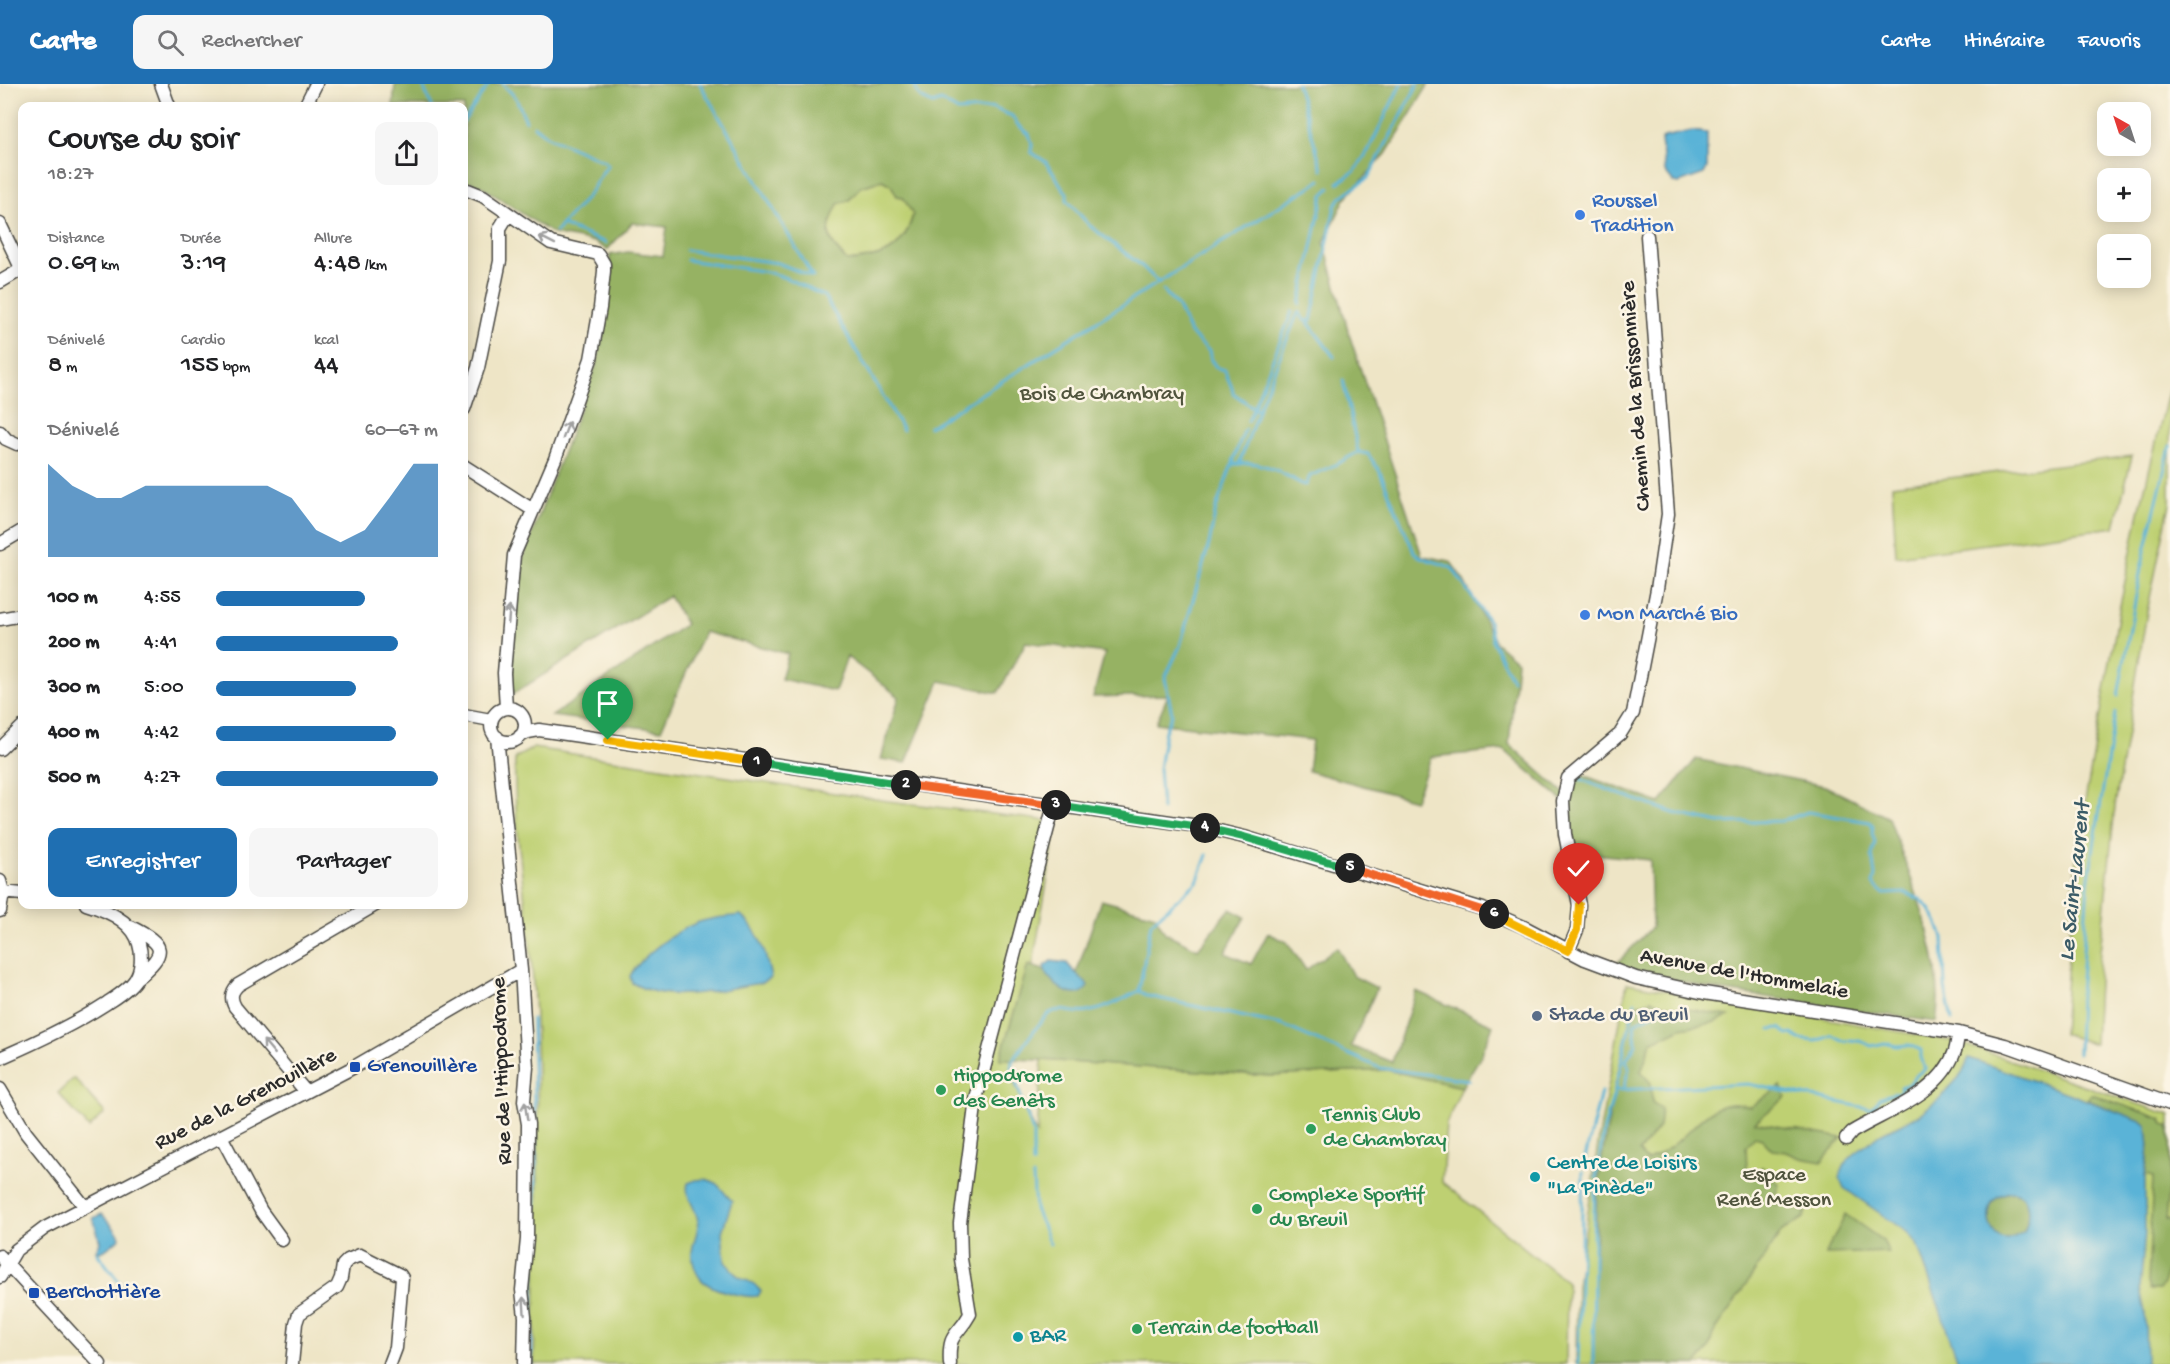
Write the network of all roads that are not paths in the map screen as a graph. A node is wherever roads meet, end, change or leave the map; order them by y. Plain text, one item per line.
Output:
1 (161, 84) edge
2 (316, 84) edge
3 (168, 102) edge
4 (307, 102) edge
5 (468, 192) edge
6 (508, 215) junction
7 (0, 224) edge
8 (1647, 236) dead end
9 (18, 261) edge
10 (18, 271) edge
11 (0, 282) edge
12 (468, 397) edge
13 (0, 432) edge
14 (17, 444) dead end
15 (468, 469) edge
16 (533, 510) junction
17 (18, 533) edge
18 (0, 544) edge
19 (18, 616) edge
20 (0, 619) edge
21 (506, 708) junction
22 (468, 716) edge
23 (491, 720) junction
24 (525, 722) junction
25 (539, 730) junction
26 (18, 731) edge
27 (497, 737) junction
28 (515, 739) junction
29 (0, 749) edge
30 (502, 777) junction
31 (1054, 805) junction
32 (1, 886) edge
33 (18, 892) edge
34 (99, 909) edge
35 (368, 909) edge
36 (0, 911) edge
37 (129, 926) junction
38 (1568, 951) junction
39 (521, 970) junction
40 (136, 978) junction
41 (1959, 1033) junction
42 (0, 1058) edge
43 (0, 1089) edge
44 (306, 1092) junction
45 (2170, 1104) edge
46 (221, 1136) junction
47 (1846, 1139) dead end
48 (86, 1207) junction
49 (282, 1240) dead end
50 (4, 1259) edge
51 (0, 1277) edge
52 (100, 1364) edge
53 (292, 1364) edge
54 (390, 1364) edge
55 (524, 1364) edge
56 (950, 1364) edge

1 - 3 street
2 - 4 street
5 - 6 street
6 - 12 street
16 -> 6 street
7 - 9 street
8 - 38 street, Chemin de la Brissonnière
10 - 11 street
13 - 14 street
15 - 16 street
21 -> 16 street
17 - 18 street
19 - 20 street
21 - 23 street
21 - 24 street
22 - 23 street
23 - 27 street
24 - 25 street, Avenue de l'Hommelaie
24 - 28 street
25 - 28 street, Avenue de l'Hommelaie
25 - 31 street, Avenue de l'Hommelaie
26 - 29 street
27 - 28 street
27 - 30 street, Rue de l'Hippodrome
28 - 30 street, Rue de l'Hippodrome
30 - 39 street, Rue de l'Hippodrome
31 - 38 street, Avenue de l'Hommelaie
31 - 56 street
32 - 33 street
32 - 36 street
34 - 37 street
44 -> 35 street
37 - 40 street
37 - 40 street
38 - 41 street, Avenue de l'Hommelaie
39 - 44 street, Rue de la Grenouillère
55 -> 39 street, Rue de l'Hippodrome
40 - 42 street
41 - 45 street, Avenue de l'Hommelaie
41 - 47 street
43 - 48 street
44 - 46 street, Rue de la Grenouillère
46 - 48 street, Rue de la Grenouillère
46 - 49 street
48 - 50 street, Rue de la Grenouillère
50 - 51 street, Rue de la Grenouillère
50 - 52 street
53 - 54 street

